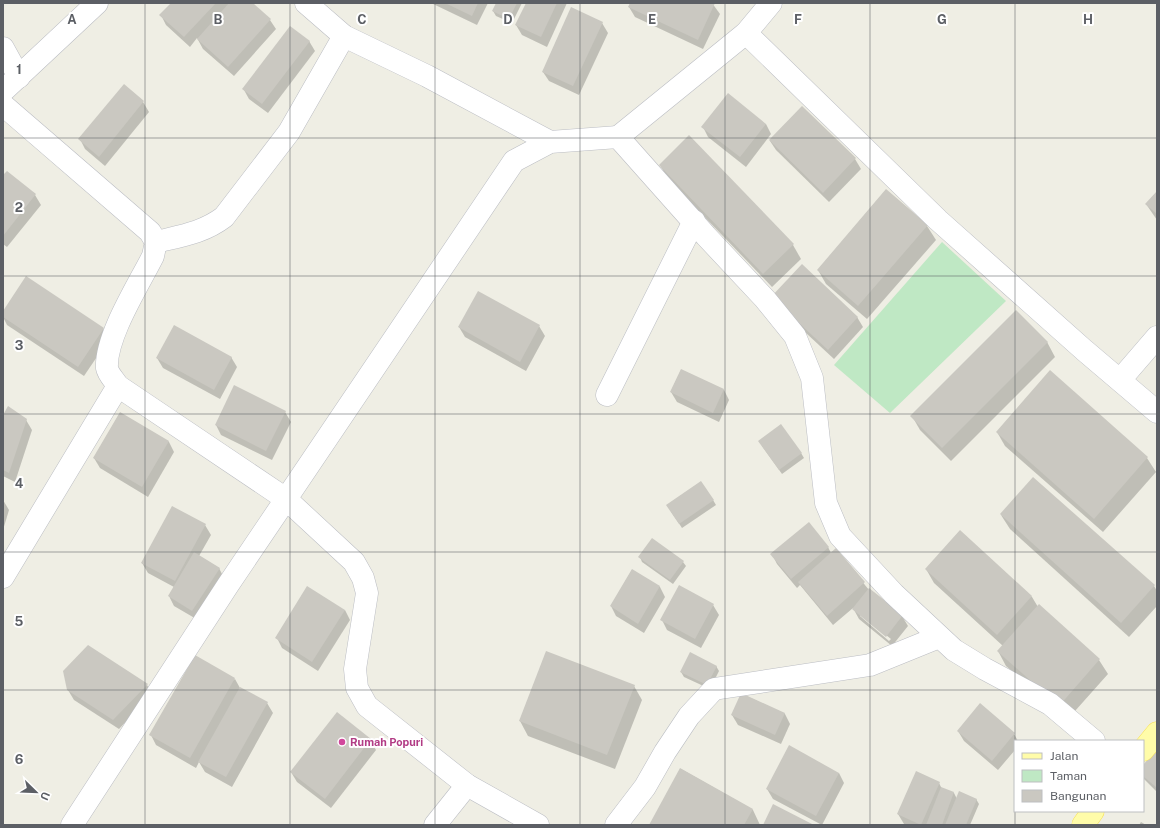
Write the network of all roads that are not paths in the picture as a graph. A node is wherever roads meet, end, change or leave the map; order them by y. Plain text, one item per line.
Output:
1 (97, 3) edge
2 (306, 3) edge
3 (771, 3) edge
4 (746, 33) junction
5 (344, 36) junction
6 (3, 48) edge
7 (19, 76) junction
8 (3, 91) edge
9 (3, 105) edge
10 (618, 136) junction
11 (550, 142) junction
12 (694, 222) junction
13 (156, 242) junction
14 (1157, 336) edge
15 (1120, 380) junction
16 (118, 386) junction
17 (607, 395) dead end
18 (1157, 412) edge
19 (286, 499) junction
20 (3, 577) edge
21 (939, 637) junction
22 (1157, 733) edge
23 (1093, 740) edge
24 (1144, 749) edge
25 (467, 785) junction
26 (1093, 812) edge
27 (72, 825) edge
28 (435, 825) edge
29 (538, 825) edge
30 (616, 825) edge
31 (1082, 825) edge

1 - 7 street
2 - 5 street
3 - 4 street
4 - 10 street
4 - 15 street
5 - 11 street
5 - 13 street
6 - 7 street
7 - 8 street
9 - 13 street
10 - 11 street
10 - 12 street
11 - 19 street
12 - 17 street
12 - 21 street
13 - 16 street
14 - 15 street
15 - 18 street
16 - 19 street
16 - 20 street
19 - 25 street
19 - 27 street
21 - 23 street
21 - 30 street
22 - 24 main road
25 - 28 street
25 - 29 street
26 - 31 main road

